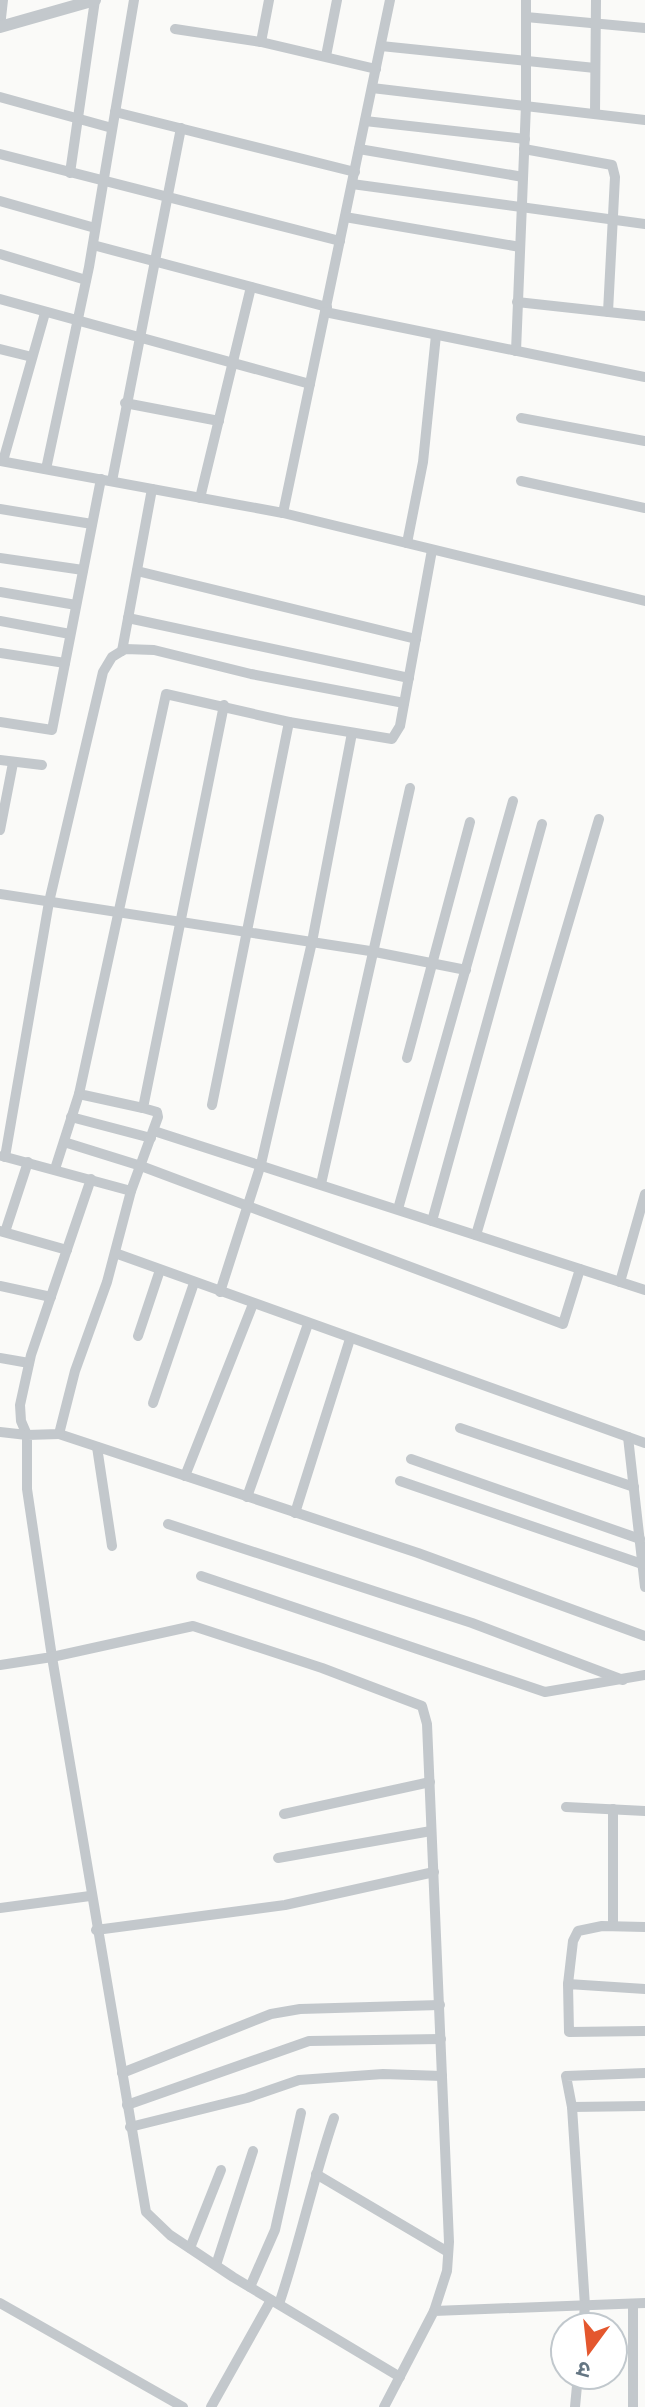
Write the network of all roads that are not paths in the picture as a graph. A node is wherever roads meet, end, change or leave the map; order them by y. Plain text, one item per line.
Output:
1 (3, 0) edge
2 (95, 0) edge
3 (134, 0) edge
4 (269, 0) edge
5 (337, 0) edge
6 (390, 0) edge
7 (526, 0) edge
8 (596, 0) edge
9 (49, 6) edge
10 (526, 17) junction
11 (596, 24) junction
12 (0, 27) edge
13 (645, 28) edge
14 (175, 29) dead end
15 (261, 42) junction
16 (381, 46) junction
17 (326, 56) junction
18 (526, 63) junction
19 (595, 68) junction
20 (376, 69) junction
21 (372, 88) junction
22 (0, 97) edge
23 (526, 105) junction
24 (115, 112) junction
25 (595, 113) junction
26 (79, 119) junction
27 (645, 120) edge
28 (365, 121) junction
29 (112, 128) junction
30 (181, 128) junction
31 (524, 144) junction
32 (359, 149) junction
33 (0, 154) edge
34 (355, 172) junction
35 (70, 173) junction
36 (523, 177) junction
37 (103, 182) junction
38 (352, 184) junction
39 (170, 196) junction
40 (0, 201) edge
41 (521, 210) junction
42 (345, 217) junction
43 (613, 221) junction
44 (645, 224) edge
45 (95, 228) junction
46 (340, 241) junction
47 (93, 245) junction
48 (520, 247) junction
49 (0, 254) edge
50 (155, 262) junction
51 (86, 280) junction
52 (251, 287) junction
53 (0, 299) edge
54 (517, 302) junction
55 (326, 309) junction
56 (608, 312) junction
57 (45, 313) junction
58 (645, 316) edge
59 (78, 321) junction
60 (436, 335) junction
61 (137, 336) junction
62 (0, 349) edge
63 (516, 351) junction
64 (32, 357) junction
65 (234, 363) junction
66 (645, 377) edge
67 (310, 384) junction
68 (125, 403) junction
69 (521, 418) dead end
70 (219, 421) junction
71 (645, 441) edge
72 (2, 461) edge
73 (46, 469) junction
74 (106, 480) junction
75 (521, 481) dead end
76 (152, 489) junction
77 (200, 498) junction
78 (645, 508) edge
79 (0, 509) edge
80 (283, 513) junction
81 (92, 524) junction
82 (407, 543) junction
83 (432, 550) junction
84 (0, 558) edge
85 (83, 570) junction
86 (137, 571) junction
87 (0, 592) edge
88 (645, 601) edge
89 (76, 605) junction
90 (128, 618) junction
91 (0, 621) edge
92 (70, 634) junction
93 (416, 639) junction
94 (122, 651) junction
95 (0, 653) edge
96 (65, 663) junction
97 (409, 678) junction
98 (404, 703) junction
99 (224, 705) junction
100 (0, 722) edge
101 (289, 722) junction
102 (352, 733) junction
103 (0, 760) edge
104 (13, 763) junction
105 (42, 765) dead end
106 (410, 788) dead end
107 (513, 801) dead end
108 (599, 819) dead end
109 (470, 822) dead end
110 (542, 824) dead end
111 (0, 830) edge
112 (0, 894) edge
113 (49, 902) junction
114 (117, 912) junction
115 (179, 921) junction
116 (246, 932) junction
117 (312, 942) junction
118 (375, 952) junction
119 (432, 962) junction
120 (466, 970) junction
121 (407, 1058) dead end
122 (79, 1094) junction
123 (212, 1105) dead end
124 (143, 1108) junction
125 (71, 1117) junction
126 (153, 1135) junction
127 (64, 1142) junction
128 (2, 1156) edge
129 (28, 1162) junction
130 (261, 1164) junction
131 (141, 1166) junction
132 (55, 1169) junction
133 (91, 1179) junction
134 (321, 1184) junction
135 (131, 1191) junction
136 (645, 1194) edge
137 (248, 1206) junction
138 (398, 1209) junction
139 (432, 1221) junction
140 (3, 1231) edge
141 (476, 1235) junction
142 (67, 1250) junction
143 (115, 1253) junction
144 (580, 1269) junction
145 (160, 1270) junction
146 (620, 1282) junction
147 (194, 1283) junction
148 (0, 1286) edge
149 (645, 1291) edge
150 (220, 1292) junction
151 (51, 1297) junction
152 (253, 1304) junction
153 (308, 1324) junction
154 (138, 1336) dead end
155 (350, 1339) junction
156 (0, 1358) edge
157 (29, 1363) junction
158 (153, 1403) dead end
159 (460, 1428) dead end
160 (0, 1432) edge
161 (59, 1434) junction
162 (27, 1435) junction
163 (628, 1437) junction
164 (645, 1443) edge
165 (97, 1447) junction
166 (411, 1459) dead end
167 (185, 1476) junction
168 (400, 1481) dead end
169 (634, 1487) junction
170 (247, 1497) junction
171 (295, 1513) junction
172 (168, 1524) dead end
173 (640, 1539) junction
174 (112, 1546) dead end
175 (642, 1564) junction
176 (201, 1576) dead end
177 (645, 1587) edge
178 (645, 1636) edge
179 (52, 1657) junction
180 (0, 1665) edge
181 (645, 1675) edge
182 (623, 1680) junction
183 (430, 1782) junction
184 (566, 1807) dead end
185 (613, 1809) junction
186 (645, 1811) edge
187 (284, 1814) dead end
188 (431, 1831) junction
189 (278, 1858) dead end
190 (434, 1872) junction
191 (90, 1896) junction
192 (0, 1908) edge
193 (613, 1926) junction
194 (645, 1927) edge
195 (96, 1930) junction
196 (568, 1984) junction
197 (645, 1989) edge
198 (440, 2005) junction
199 (645, 2031) edge
200 (441, 2039) junction
201 (122, 2073) junction
202 (645, 2073) edge
203 (442, 2076) junction
204 (127, 2105) junction
205 (645, 2106) edge
206 (572, 2107) junction
207 (301, 2113) dead end
208 (334, 2118) dead end
209 (130, 2127) junction
210 (253, 2151) dead end
211 (221, 2170) dead end
212 (316, 2174) junction
213 (190, 2248) junction
214 (448, 2252) junction
215 (216, 2265) junction
216 (250, 2287) junction
217 (275, 2302) junction
218 (0, 2303) edge
219 (639, 2303) edge
220 (585, 2306) junction
221 (434, 2311) junction
222 (585, 2311) edge
223 (400, 2377) junction
224 (183, 2407) edge
225 (211, 2407) edge
226 (384, 2407) edge
227 (633, 2407) edge

1 - 12 street
2 - 9 street
2 - 26 street
3 - 24 street
4 - 15 street
5 - 17 street
6 - 16 street
7 - 10 street
8 - 11 street
9 - 12 street
10 - 11 street
10 - 18 street
11 - 13 street
11 - 19 street
14 - 15 street
15 - 17 street
16 - 18 street
16 - 20 street
17 - 20 street
18 - 19 street
18 - 23 street
19 - 25 street
20 - 21 street
21 - 23 street
21 - 28 street
22 - 26 street
23 - 25 street
23 - 31 street
24 - 29 street
24 - 30 street
25 - 27 street
26 - 29 street
26 - 35 street
28 - 31 street
28 - 32 street
29 - 37 street
30 - 34 street
30 - 39 street
31 - 36 street
31 - 43 street
32 - 34 street
32 - 36 street
33 - 35 street
34 - 38 street
35 - 37 street
36 - 41 street
37 - 39 street
37 - 45 street
38 - 41 street
38 - 42 street
39 - 46 street
39 - 50 street
40 - 45 street
41 - 43 street
41 - 48 street
42 - 46 street
42 - 48 street
43 - 44 street
43 - 56 street
45 - 47 street
46 - 55 street
47 - 50 street
47 - 51 street
48 - 54 street
49 - 51 street
50 - 52 street
50 - 61 street
51 - 59 street
52 - 55 street
52 - 65 street
53 - 57 street
54 - 56 street
54 - 63 street
55 - 60 street
55 - 67 street
56 - 58 street
57 - 59 street
57 - 64 street
59 - 61 street
59 - 73 street
60 - 63 street
60 - 82 street
61 - 65 street
61 - 68 street
62 - 64 street
63 - 66 street
64 - 72 street
65 - 67 street
65 - 70 street
67 - 80 street
68 - 70 street
68 - 74 street
69 - 71 street
70 - 77 street
72 - 73 street
73 - 74 street
74 - 76 street
74 - 81 street
75 - 78 street
76 - 77 street
76 - 86 street
77 - 80 street
79 - 81 street
80 - 82 street
81 - 85 street
82 - 83 street
83 - 88 street
83 - 93 street
84 - 85 street
85 - 89 street
86 - 90 street
86 - 93 street
87 - 89 street
89 - 92 street
90 - 94 street
90 - 97 street
91 - 92 street
92 - 96 street
93 - 97 street
94 - 98 street
94 - 113 street
95 - 96 street
96 - 100 street
97 - 98 street
98 - 102 street
99 - 101 street
99 - 114 street
99 - 115 street
101 - 102 street
101 - 116 street
102 - 117 street
103 - 104 street
104 - 105 street
104 - 111 street
106 - 118 street
107 - 120 street
108 - 141 street
109 - 119 street
110 - 139 street
112 - 113 street
113 - 114 street
113 - 128 street
114 - 115 street
114 - 122 street
115 - 116 street
115 - 124 street
116 - 117 street
116 - 123 street
117 - 118 street
117 - 130 street
118 - 119 street
118 - 134 street
119 - 120 street
119 - 121 street
120 - 138 street
122 - 124 street
122 - 125 street
124 - 126 street
125 - 126 street
125 - 127 street
126 - 130 street
126 - 131 street
127 - 131 street
127 - 132 street
128 - 129 street
129 - 132 street
129 - 140 street
130 - 134 street
130 - 137 street
131 - 135 street
131 - 137 street
132 - 133 street
133 - 135 street
133 - 142 street
134 - 138 street
135 - 143 street
136 - 146 street
137 - 144 street
137 - 150 street
138 - 139 street
139 - 141 street
140 - 142 street
141 - 144 street
142 - 151 street
143 - 145 street
143 - 161 street
144 - 146 street
145 - 147 street
145 - 154 street
146 - 149 street
147 - 150 street
147 - 158 street
148 - 151 street
150 - 152 street
151 - 157 street
152 - 153 street
152 - 167 street
153 - 155 street
153 - 170 street
155 - 163 street
155 - 171 street
156 - 157 street
157 - 162 street
159 - 169 street
160 - 162 street
161 - 162 street
161 - 165 street
162 - 179 street
163 - 164 street
163 - 169 street
165 - 167 street
165 - 174 street
166 - 173 street
167 - 170 street
168 - 175 street
169 - 173 street
170 - 171 street
171 - 178 street
172 - 182 street
173 - 175 street
175 - 177 street
176 - 182 street
179 - 180 street
179 - 183 street
179 - 191 street
181 - 182 street
183 - 187 street
183 - 188 street
184 - 185 street
185 - 186 street
185 - 193 street
188 - 189 street
188 - 190 street
190 - 195 street
190 - 198 street
191 - 192 street
191 - 195 street
193 - 194 street
193 - 196 street
195 - 201 street
196 - 197 street
196 - 199 street
198 - 200 street
198 - 201 street
200 - 203 street
200 - 204 street
201 - 204 street
202 - 206 street
203 - 209 street
203 - 214 street
204 - 209 street
205 - 206 street
206 - 220 street
207 - 216 street
208 - 212 street
209 - 213 street
210 - 215 street
211 - 213 street
212 - 214 street
212 - 217 street
213 - 215 street
214 - 221 street
215 - 216 street
216 - 217 street
217 - 223 street
217 - 225 street
218 - 224 street
219 - 220 street
219 - 227 street
220 - 221 street
220 - 222 street
221 - 223 street
223 - 226 street

